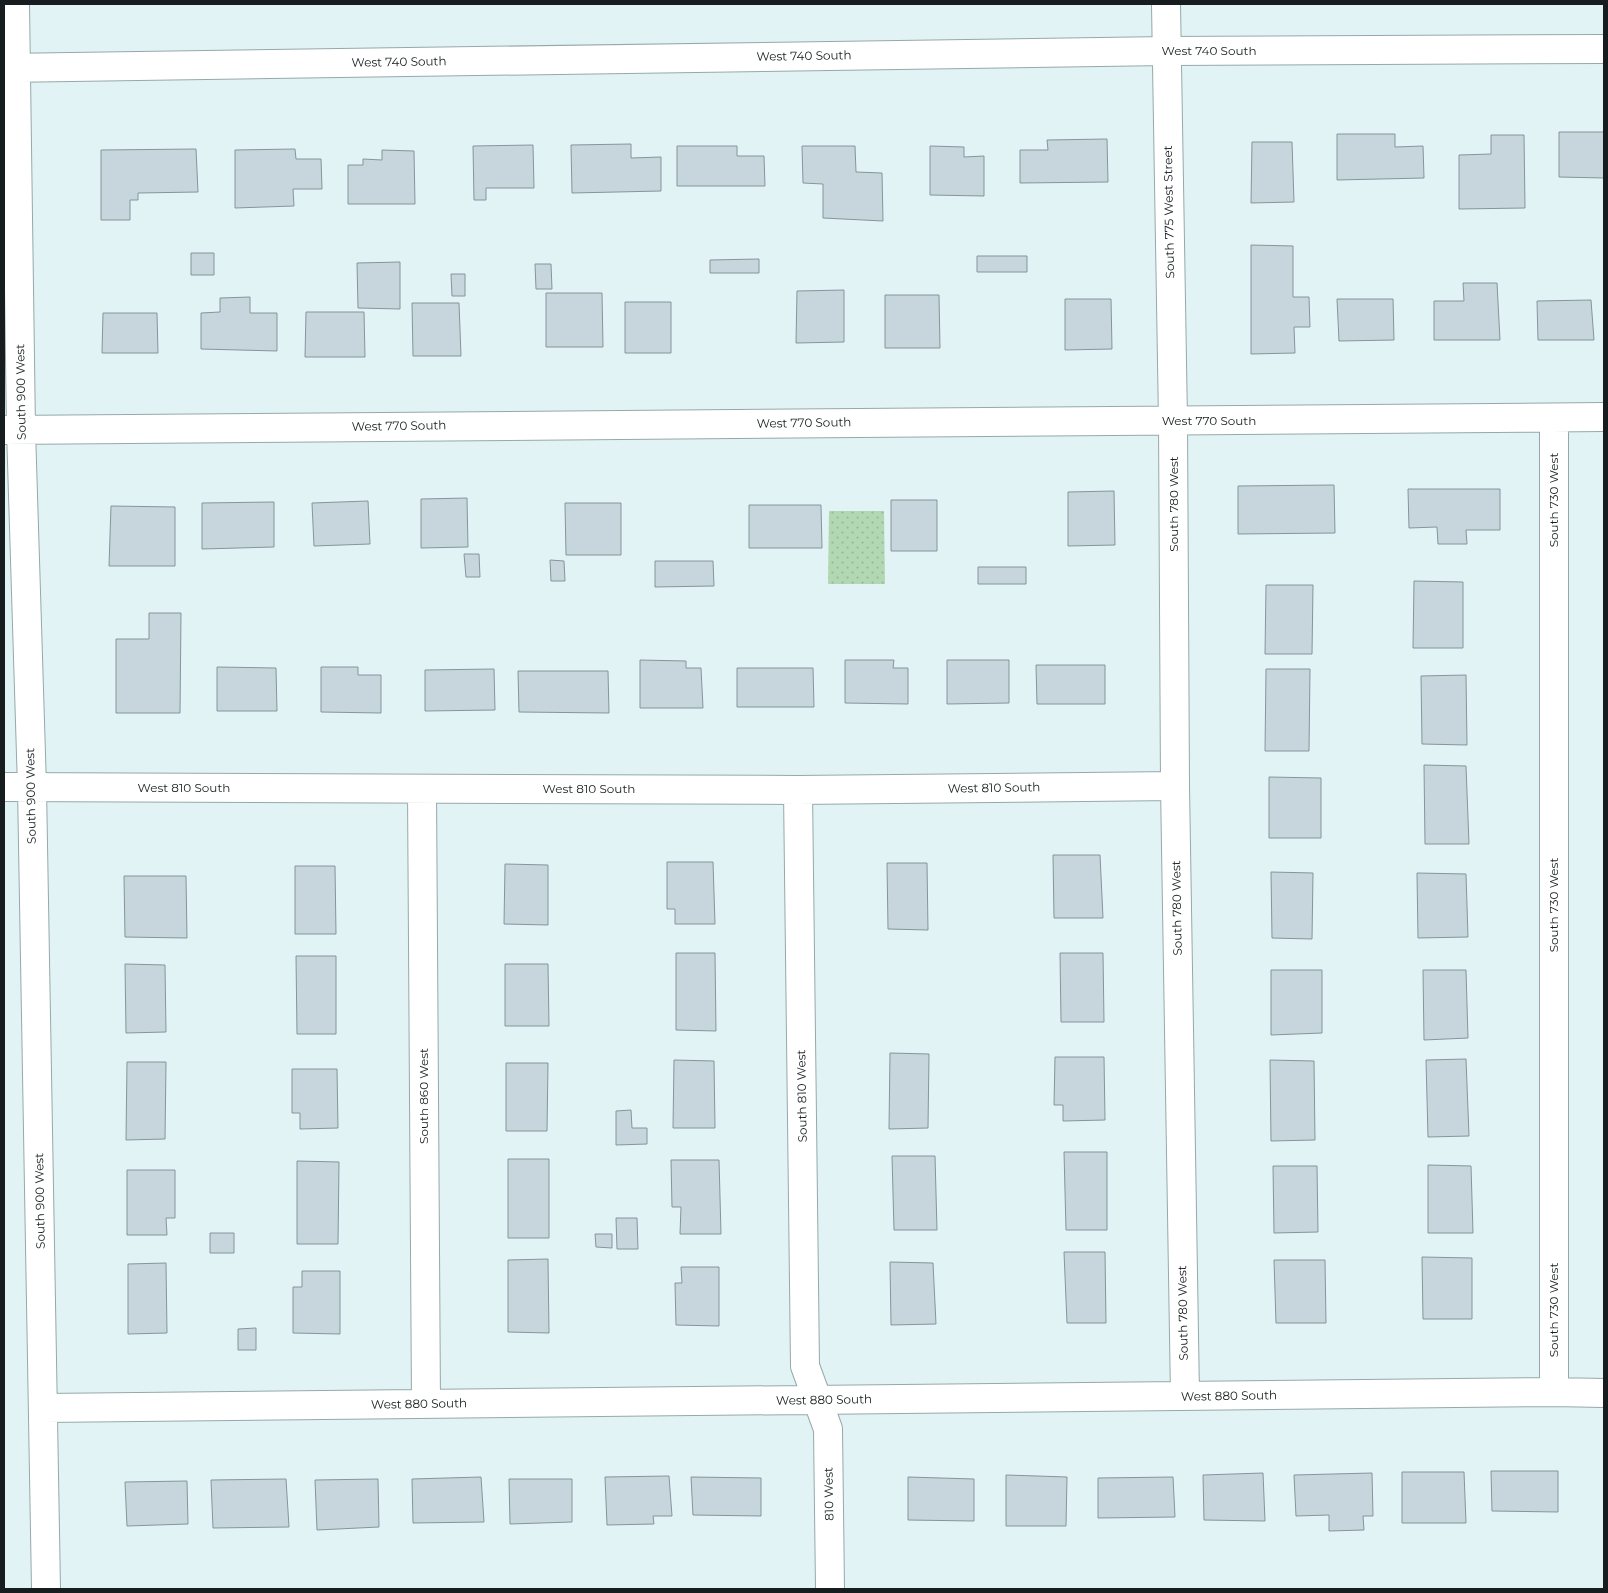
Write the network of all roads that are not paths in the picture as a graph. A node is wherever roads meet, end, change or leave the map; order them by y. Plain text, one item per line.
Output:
1 (15, 4) edge
2 (1166, 4) edge
3 (1604, 49) edge
4 (1166, 51) junction
5 (10, 68) edge
6 (1604, 417) edge
7 (1554, 418) junction
8 (1174, 421) junction
9 (13, 430) edge
10 (1175, 786) junction
11 (4, 787) edge
12 (32, 787) junction
13 (422, 789) junction
14 (798, 790) junction
15 (1554, 1392) junction
16 (1604, 1393) edge
17 (1185, 1396) junction
18 (817, 1400) junction
19 (426, 1404) junction
20 (44, 1408) junction
21 (46, 1589) edge
22 (830, 1589) edge

1 - 5 street, South 900 West
2 - 4 street, South 775 West Street
3 - 4 street, West 740 South
4 - 5 street, West 740 South
4 - 8 street, South 775 West Street
5 - 9 street, South 900 West
6 - 7 street, West 770 South
7 - 8 street, West 770 South
7 - 15 street, South 730 West
8 - 9 street, West 770 South
8 - 10 street, South 780 West
9 - 12 street, South 900 West
10 - 14 street, West 810 South
10 - 17 street, South 780 West
11 - 12 street, West 810 South
12 - 13 street, West 810 South
12 - 20 street, South 900 West
13 - 14 street, West 810 South
13 - 19 street, South 860 West
14 - 18 street, South 810 West
15 - 16 street, West 880 South
15 - 17 street, West 880 South
17 - 18 street, West 880 South
18 - 19 street, West 880 South
18 - 22 street, 810 West
19 - 20 street, West 880 South
20 - 21 street, South 900 West

